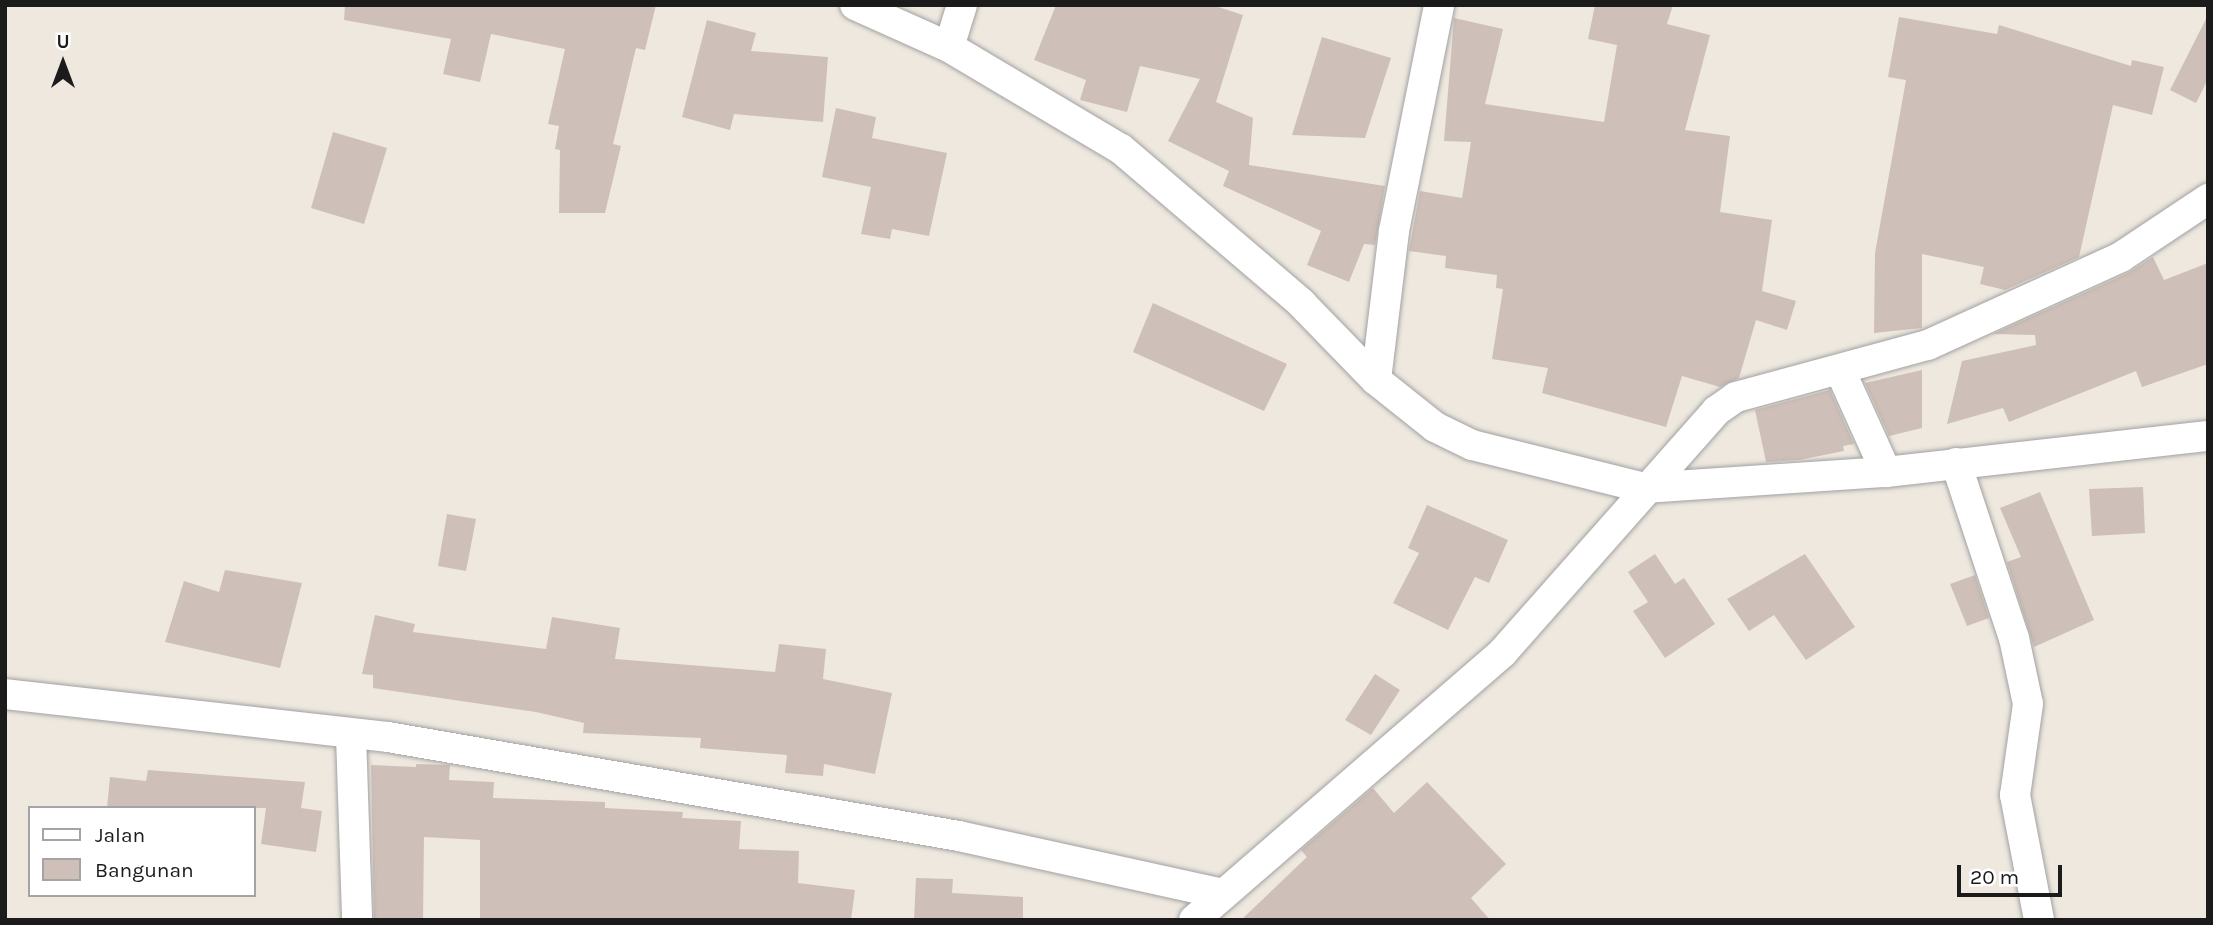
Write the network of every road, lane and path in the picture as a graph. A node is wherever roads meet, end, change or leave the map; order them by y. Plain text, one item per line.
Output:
1 (855, 5) edge
2 (962, 5) edge
3 (1439, 5) edge
4 (949, 47) junction
5 (2208, 199) edge
6 (1840, 370) junction
7 (1376, 380) junction
8 (2208, 436) edge
9 (1956, 463) junction
10 (1886, 472) junction
11 (1633, 504) junction
12 (5, 694) edge
13 (351, 735) junction
14 (1222, 894) junction
15 (357, 920) edge
16 (1194, 920) edge
17 (2039, 920) edge

1 - 4 street
2 - 4 street
3 - 7 street
4 - 7 street
5 - 6 street
6 - 10 street
6 - 11 street
7 - 11 street
8 - 9 street
9 - 10 street
9 - 17 street
10 - 11 street
11 - 14 street
12 - 13 street
13 - 14 street
13 - 15 street
14 - 16 street

